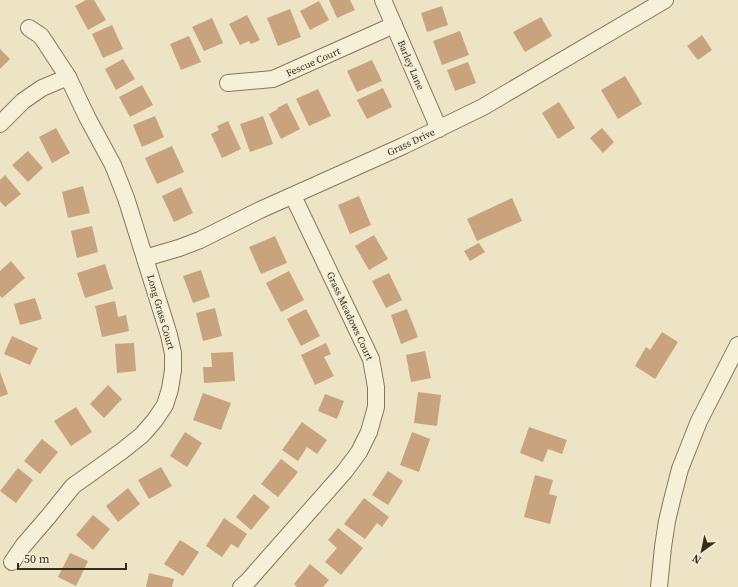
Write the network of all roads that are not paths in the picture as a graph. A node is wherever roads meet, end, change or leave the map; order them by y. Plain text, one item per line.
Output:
1 (383, 0) edge
2 (665, 0) edge
3 (394, 25) junction
4 (29, 28) dead end
5 (68, 77) junction
6 (228, 83) dead end
7 (0, 124) edge
8 (438, 129) junction
9 (293, 196) junction
10 (145, 258) junction
11 (738, 345) edge
12 (12, 562) dead end
13 (241, 587) edge
14 (659, 587) edge

1 - 3 street, Barley Lane
2 - 8 street, Grass Drive
3 - 6 street, Fescue Court
3 - 8 street, Barley Lane
4 - 5 street, Long Grass Court
5 - 7 street
5 - 10 street, Long Grass Court
8 - 9 street, Grass Drive
9 - 10 street, Grass Drive
9 - 13 street, Grass Meadows Court
10 - 12 street, Long Grass Court
11 - 14 street

